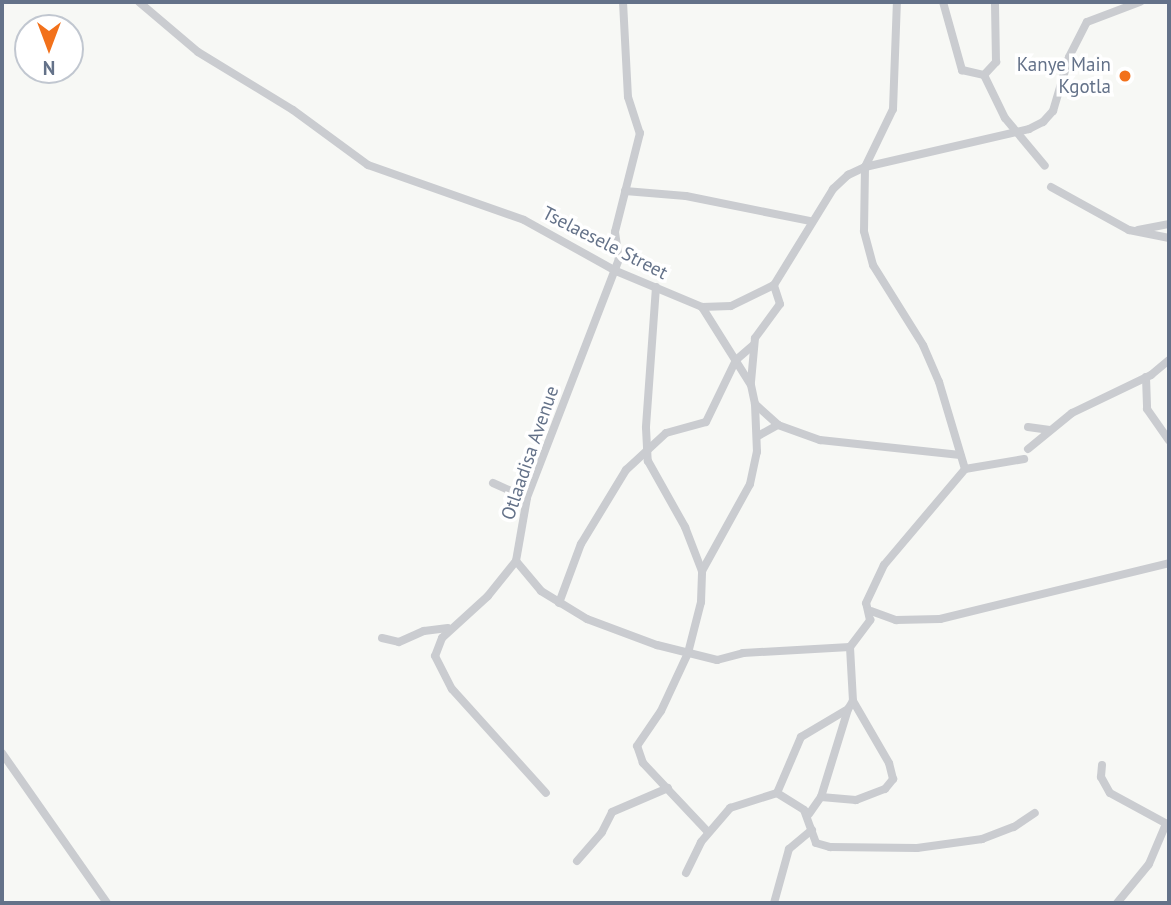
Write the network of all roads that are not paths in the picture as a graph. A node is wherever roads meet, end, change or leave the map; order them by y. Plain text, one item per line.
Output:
1 (139, 2) edge
2 (623, 2) edge
3 (897, 2) edge
4 (943, 2) edge
5 (995, 2) edge
6 (1140, 2) edge
7 (984, 75) junction
8 (1014, 130) junction
9 (1045, 166) dead end
10 (865, 167) junction
11 (1051, 187) dead end
12 (625, 191) junction
13 (810, 221) junction
14 (1169, 225) edge
15 (1135, 231) junction
16 (1169, 238) edge
17 (616, 271) junction
18 (774, 285) junction
19 (656, 287) junction
20 (702, 307) junction
21 (753, 345) junction
22 (736, 360) junction
23 (1169, 360) edge
24 (1146, 377) junction
25 (751, 385) junction
26 (755, 404) junction
27 (778, 425) junction
28 (1028, 427) dead end
29 (1050, 430) junction
30 (758, 436) junction
31 (1169, 440) edge
32 (1028, 449) dead end
33 (646, 451) junction
34 (960, 454) junction
35 (1024, 459) dead end
36 (965, 469) junction
37 (493, 483) dead end
38 (527, 498) junction
39 (516, 561) junction
40 (1169, 563) edge
41 (702, 571) junction
42 (559, 603) junction
43 (872, 611) junction
44 (451, 627) junction
45 (382, 638) dead end
46 (850, 647) junction
47 (688, 653) junction
48 (850, 705) junction
49 (2, 753) edge
50 (1102, 765) dead end
51 (668, 788) junction
52 (546, 793) dead end
53 (777, 793) junction
54 (821, 797) junction
55 (1035, 813) dead end
56 (808, 814) junction
57 (1168, 824) edge
58 (812, 830) junction
59 (708, 832) junction
60 (577, 861) dead end
61 (686, 873) dead end
62 (107, 903) edge
63 (774, 903) edge
64 (1117, 903) edge

1 - 17 street, Tselaesele Street
2 - 12 street, Otlaadisa Avenue
3 - 10 street
4 - 7 street
5 - 7 street
6 - 8 street, Tselaesele Street
7 - 8 street
8 - 9 street
8 - 10 street, Tselaesele Street
10 - 13 street, Tselaesele Street
10 - 34 street
11 - 15 street
12 - 13 street
12 - 17 street, Otlaadisa Avenue
13 - 18 street, Tselaesele Street
14 - 15 street
15 - 16 street
17 - 19 street, Tselaesele Street
17 - 38 street, Otlaadisa Avenue
18 - 20 street, Tselaesele Street
18 - 21 street
19 - 20 street, Tselaesele Street
19 - 33 street
20 - 22 street
21 - 22 street
21 - 25 street
22 - 25 street
22 - 33 street
23 - 24 street
24 - 29 street
24 - 31 street
25 - 26 street
26 - 27 street
26 - 30 street
27 - 30 street
27 - 34 street
28 - 29 street
29 - 32 street
30 - 41 street
33 - 41 street
33 - 42 street
34 - 36 street
35 - 36 street
36 - 43 street
37 - 38 street
38 - 39 street, Otlaadisa Avenue
39 - 42 street
39 - 44 street
40 - 43 street
41 - 47 street
42 - 47 street
43 - 46 street
44 - 45 street
44 - 52 street
46 - 47 street
46 - 48 street
47 - 51 street
48 - 53 street
48 - 54 street
48 - 54 street
49 - 62 street
50 - 57 street
51 - 59 street
51 - 60 street
53 - 56 street
53 - 59 street
54 - 56 street
55 - 58 street
56 - 58 street
57 - 64 street
58 - 63 street
59 - 61 street

